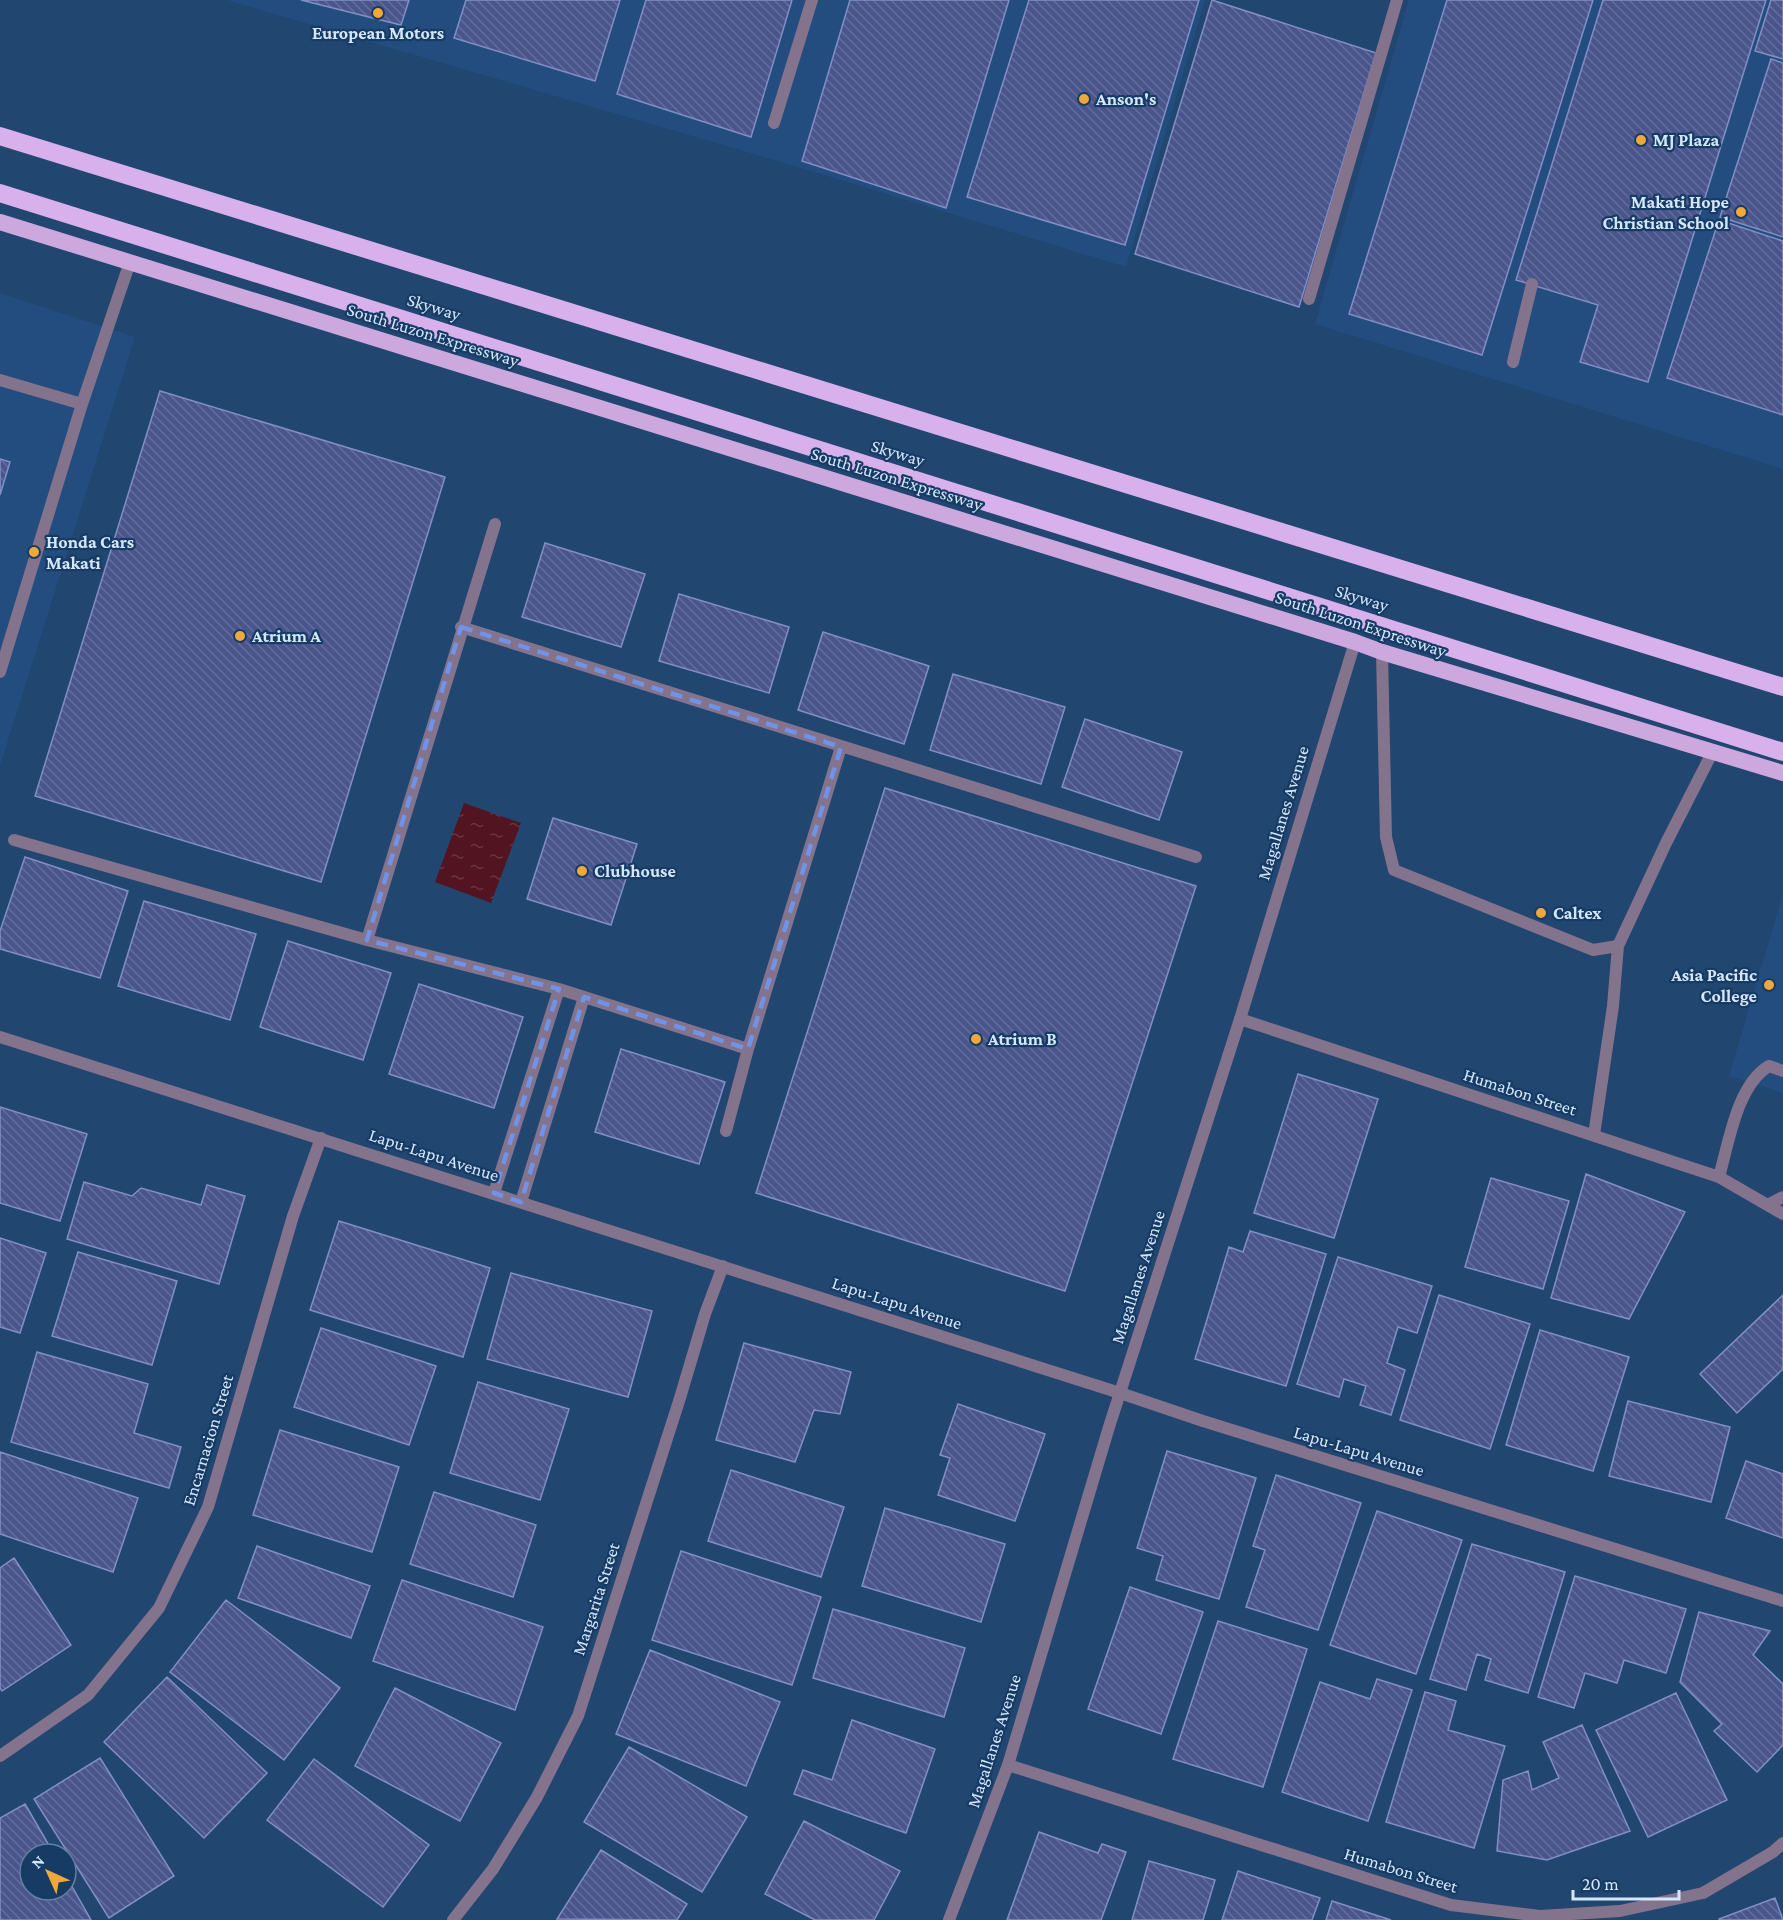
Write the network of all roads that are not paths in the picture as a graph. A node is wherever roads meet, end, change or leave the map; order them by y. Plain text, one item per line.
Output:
1 (812, 0) edge
2 (1397, 0) edge
3 (774, 123) dead end
4 (0, 130) edge
5 (0, 136) edge
6 (0, 193) edge
7 (0, 222) edge
8 (130, 262) junction
9 (1532, 284) dead end
10 (1309, 299) dead end
11 (1513, 362) dead end
12 (0, 380) edge
13 (82, 404) junction
14 (495, 524) dead end
15 (461, 627) junction
16 (1356, 642) junction
17 (1382, 652) junction
18 (0, 672) edge
19 (1783, 678) edge
20 (1783, 687) edge
21 (841, 747) junction
22 (1713, 751) junction
23 (1783, 752) edge
24 (1783, 773) edge
25 (14, 840) dead end
26 (1196, 857) dead end
27 (367, 940) junction
28 (1618, 946) junction
29 (559, 989) junction
30 (584, 997) junction
31 (1240, 1019) junction
32 (0, 1037) edge
33 (748, 1049) junction
34 (1783, 1071) edge
35 (726, 1131) dead end
36 (1594, 1135) junction
37 (321, 1138) junction
38 (1719, 1177) junction
39 (494, 1193) junction
40 (1783, 1197) edge
41 (521, 1202) junction
42 (1769, 1204) junction
43 (1783, 1214) edge
44 (723, 1266) junction
45 (1120, 1393) junction
46 (1783, 1601) edge
47 (0, 1756) edge
48 (1008, 1765) junction
49 (1783, 1844) edge
50 (453, 1920) edge
51 (949, 1920) edge

1 - 3 street
2 - 10 street
4 - 19 highway
5 - 20 highway, Skyway
6 - 23 highway, Skyway
7 - 8 highway, South Luzon Expressway
8 - 13 street
8 - 16 highway, South Luzon Expressway
9 - 11 street
12 - 13 street
13 - 18 street
14 - 15 street
15 - 21 street
15 - 27 street
16 - 17 highway, South Luzon Expressway
16 - 31 street, Magallanes Avenue
17 - 22 highway, South Luzon Expressway
17 - 28 street
21 - 26 street
21 - 33 street
22 - 24 highway, South Luzon Expressway
22 - 28 street
25 - 27 street
27 - 29 street
28 - 36 street
29 - 30 street
29 - 39 street
30 - 33 street
30 - 41 street
31 - 36 street, Humabon Street
31 - 45 street, Magallanes Avenue
32 - 37 street, Lapu-Lapu Avenue
33 - 35 street
34 - 38 street
36 - 38 street, Humabon Street
37 - 39 street, Lapu-Lapu Avenue
37 - 47 street, Encarnacion Street
38 - 42 street, Humabon Street
39 - 41 street, Lapu-Lapu Avenue
40 - 42 street
41 - 44 street, Lapu-Lapu Avenue
42 - 43 street, Humabon Street
44 - 45 street, Lapu-Lapu Avenue
44 - 50 street, Margarita Street
45 - 46 street, Lapu-Lapu Avenue
45 - 48 street, Magallanes Avenue
48 - 49 street, Humabon Street
48 - 51 street, Magallanes Avenue

